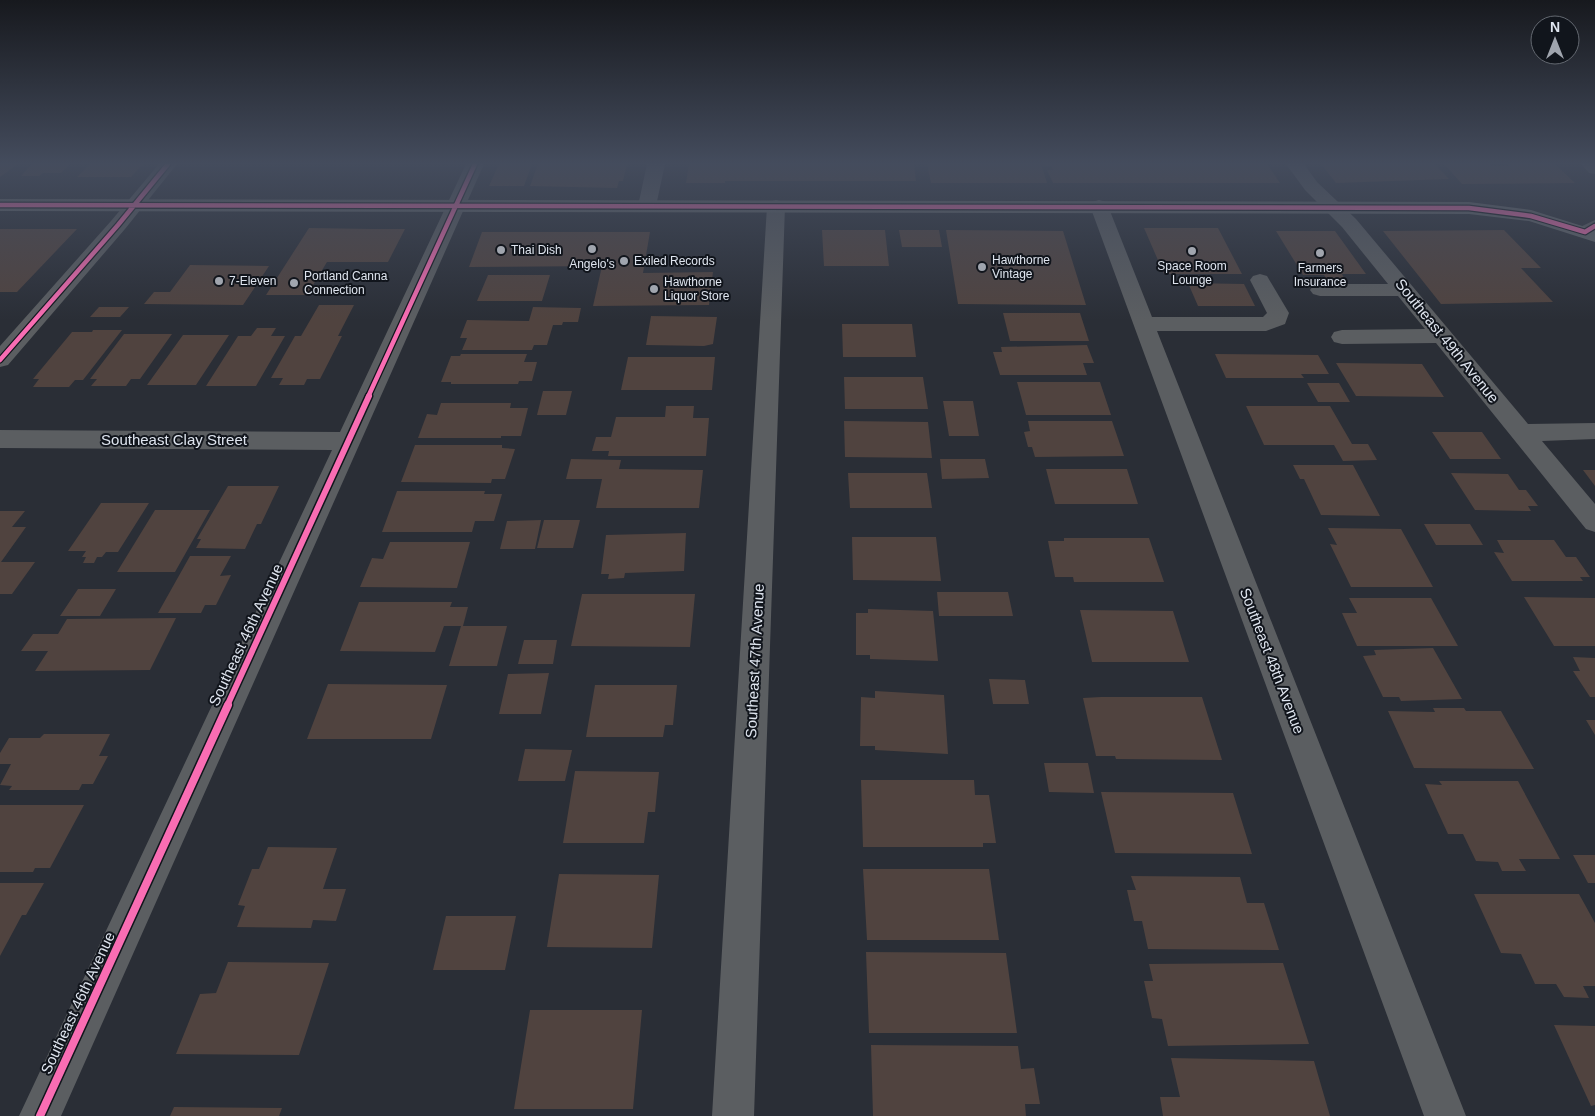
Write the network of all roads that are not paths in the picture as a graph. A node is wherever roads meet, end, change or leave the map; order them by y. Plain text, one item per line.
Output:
1 (124, 216) edge
2 (452, 216) edge
3 (776, 216) edge
4 (1103, 216) edge
5 (1343, 216) edge
6 (1531, 216) edge
7 (1592, 231) edge
8 (1260, 280) dead end
9 (1320, 290) dead end
10 (1405, 290) junction
11 (1144, 324) junction
12 (1444, 336) junction
13 (1342, 337) dead end
14 (0, 360) edge
15 (1595, 431) edge
16 (1523, 434) junction
17 (0, 439) edge
18 (349, 441) junction
19 (1595, 522) edge
20 (40, 1116) edge
21 (734, 1116) edge
22 (1445, 1116) edge

1 - 14 street
2 - 18 street, Southeast 46th Avenue
3 - 21 street, Southeast 47th Avenue
4 - 11 street, Southeast 48th Avenue
5 - 10 street, Southeast 49th Avenue
6 - 7 main road
8 - 11 street
9 - 10 street
10 - 12 street, Southeast 49th Avenue
11 - 22 street, Southeast 48th Avenue
12 - 13 street
12 - 16 street, Southeast 49th Avenue
15 - 16 street
16 - 19 street, Southeast 49th Avenue
17 - 18 street, Southeast Clay Street
18 - 20 street, Southeast 46th Avenue

